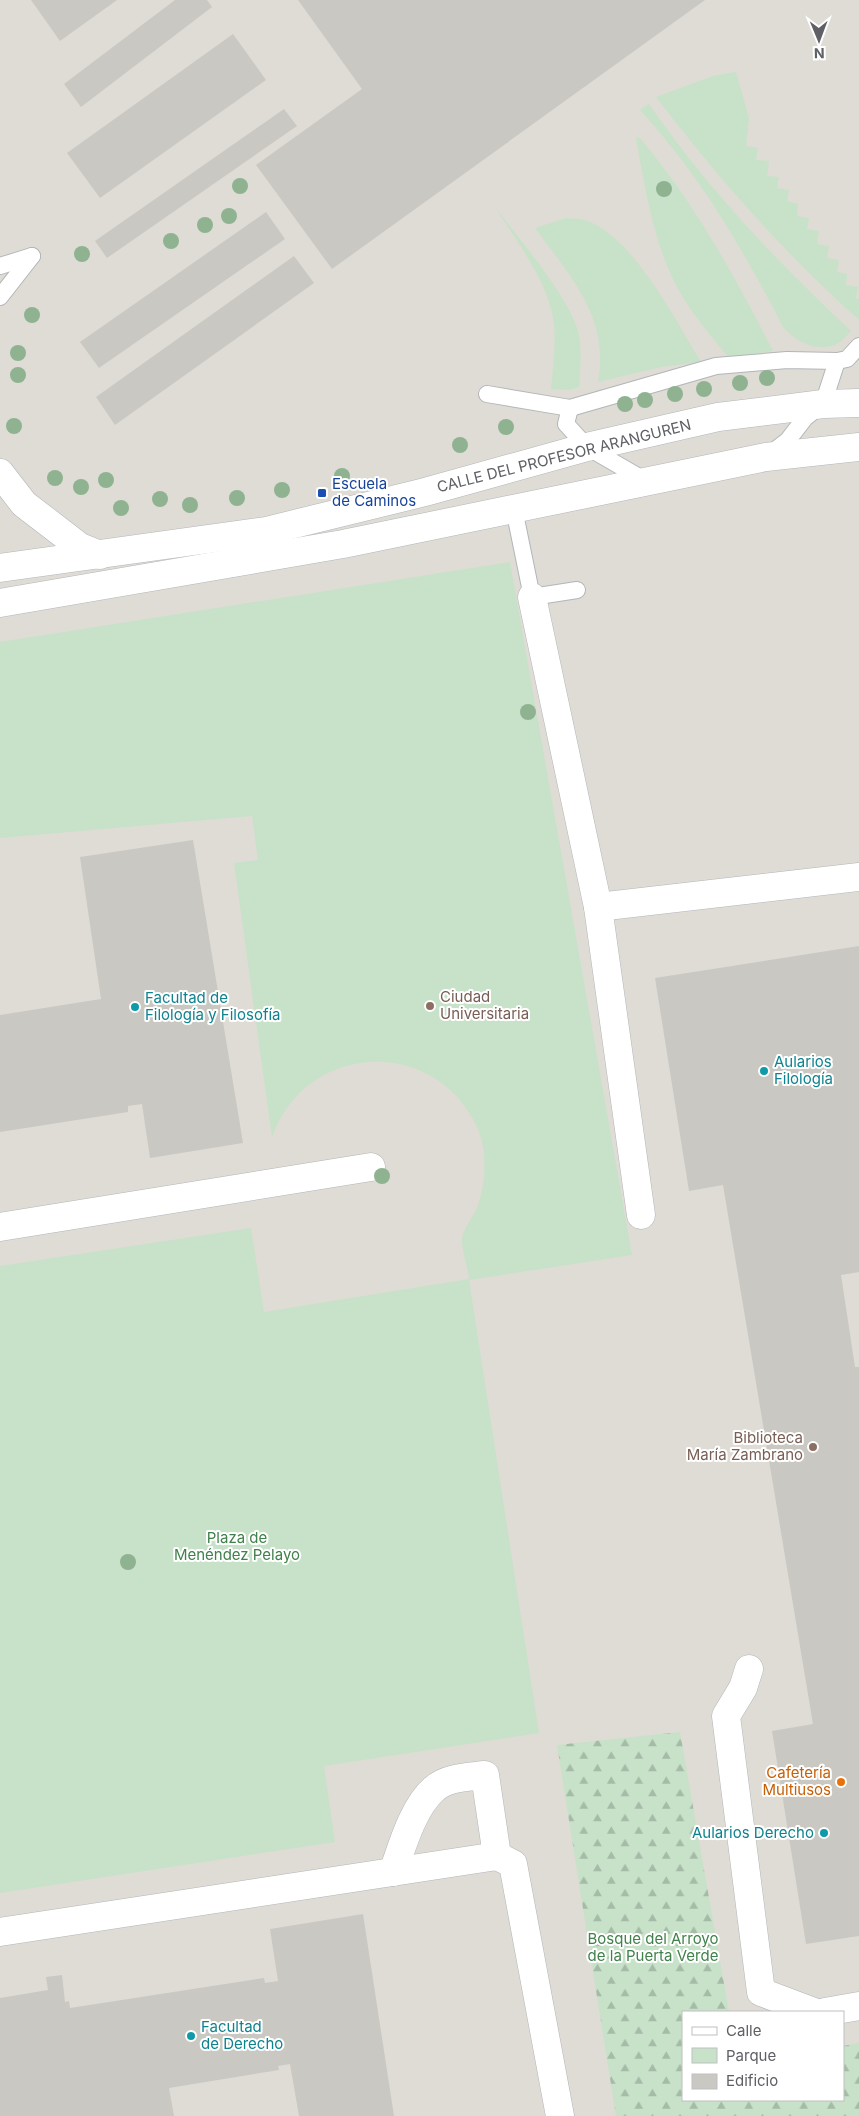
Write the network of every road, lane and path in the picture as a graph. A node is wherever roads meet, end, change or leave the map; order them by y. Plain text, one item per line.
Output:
1 (0, 266) edge
2 (0, 297) edge
3 (859, 346) edge
4 (837, 361) junction
5 (487, 394) dead end
6 (859, 403) edge
7 (824, 404) junction
8 (570, 408) junction
9 (587, 447) junction
10 (859, 447) edge
11 (766, 457) junction
12 (0, 473) edge
13 (646, 480) junction
14 (514, 509) junction
15 (95, 554) junction
16 (0, 568) edge
17 (176, 571) junction
18 (577, 590) dead end
19 (532, 597) junction
20 (0, 603) edge
21 (859, 877) edge
22 (598, 907) junction
23 (371, 1168) dead end
24 (641, 1215) dead end
25 (0, 1227) edge
26 (749, 1670) dead end
27 (497, 1856) junction
28 (393, 1872) junction
29 (0, 1932) edge
30 (859, 2006) edge
31 (811, 2011) edge
32 (831, 2011) edge
33 (560, 2116) edge

1 - 2 lane
3 - 4 lane
4 - 7 lane
4 - 8 lane
5 - 8 lane
6 - 7 street, CALLE DEL PROFESOR ARANGUREN
7 - 9 street, CALLE DEL PROFESOR ARANGUREN
7 - 11 lane
8 - 9 lane
9 - 13 lane
9 - 15 street, CALLE DEL PROFESOR ARANGUREN
10 - 11 street, CALLE DEL PROFESOR ARANGUREN
11 - 13 street, CALLE DEL PROFESOR ARANGUREN
12 - 15 street, CALLE DEL PROFESOR ARANGUREN
13 - 14 street, CALLE DEL PROFESOR ARANGUREN
14 - 17 street, CALLE DEL PROFESOR ARANGUREN
14 - 19 lane
15 - 16 street, CALLE DEL PROFESOR ARANGUREN
15 - 17 street, CALLE DEL PROFESOR ARANGUREN
17 - 20 street, CALLE DEL PROFESOR ARANGUREN
18 - 19 lane
19 - 22 street
21 - 22 street
22 - 24 street
23 - 25 street
26 - 31 street
27 - 28 street
27 - 28 street
27 - 33 street
28 - 29 street
30 - 32 street

